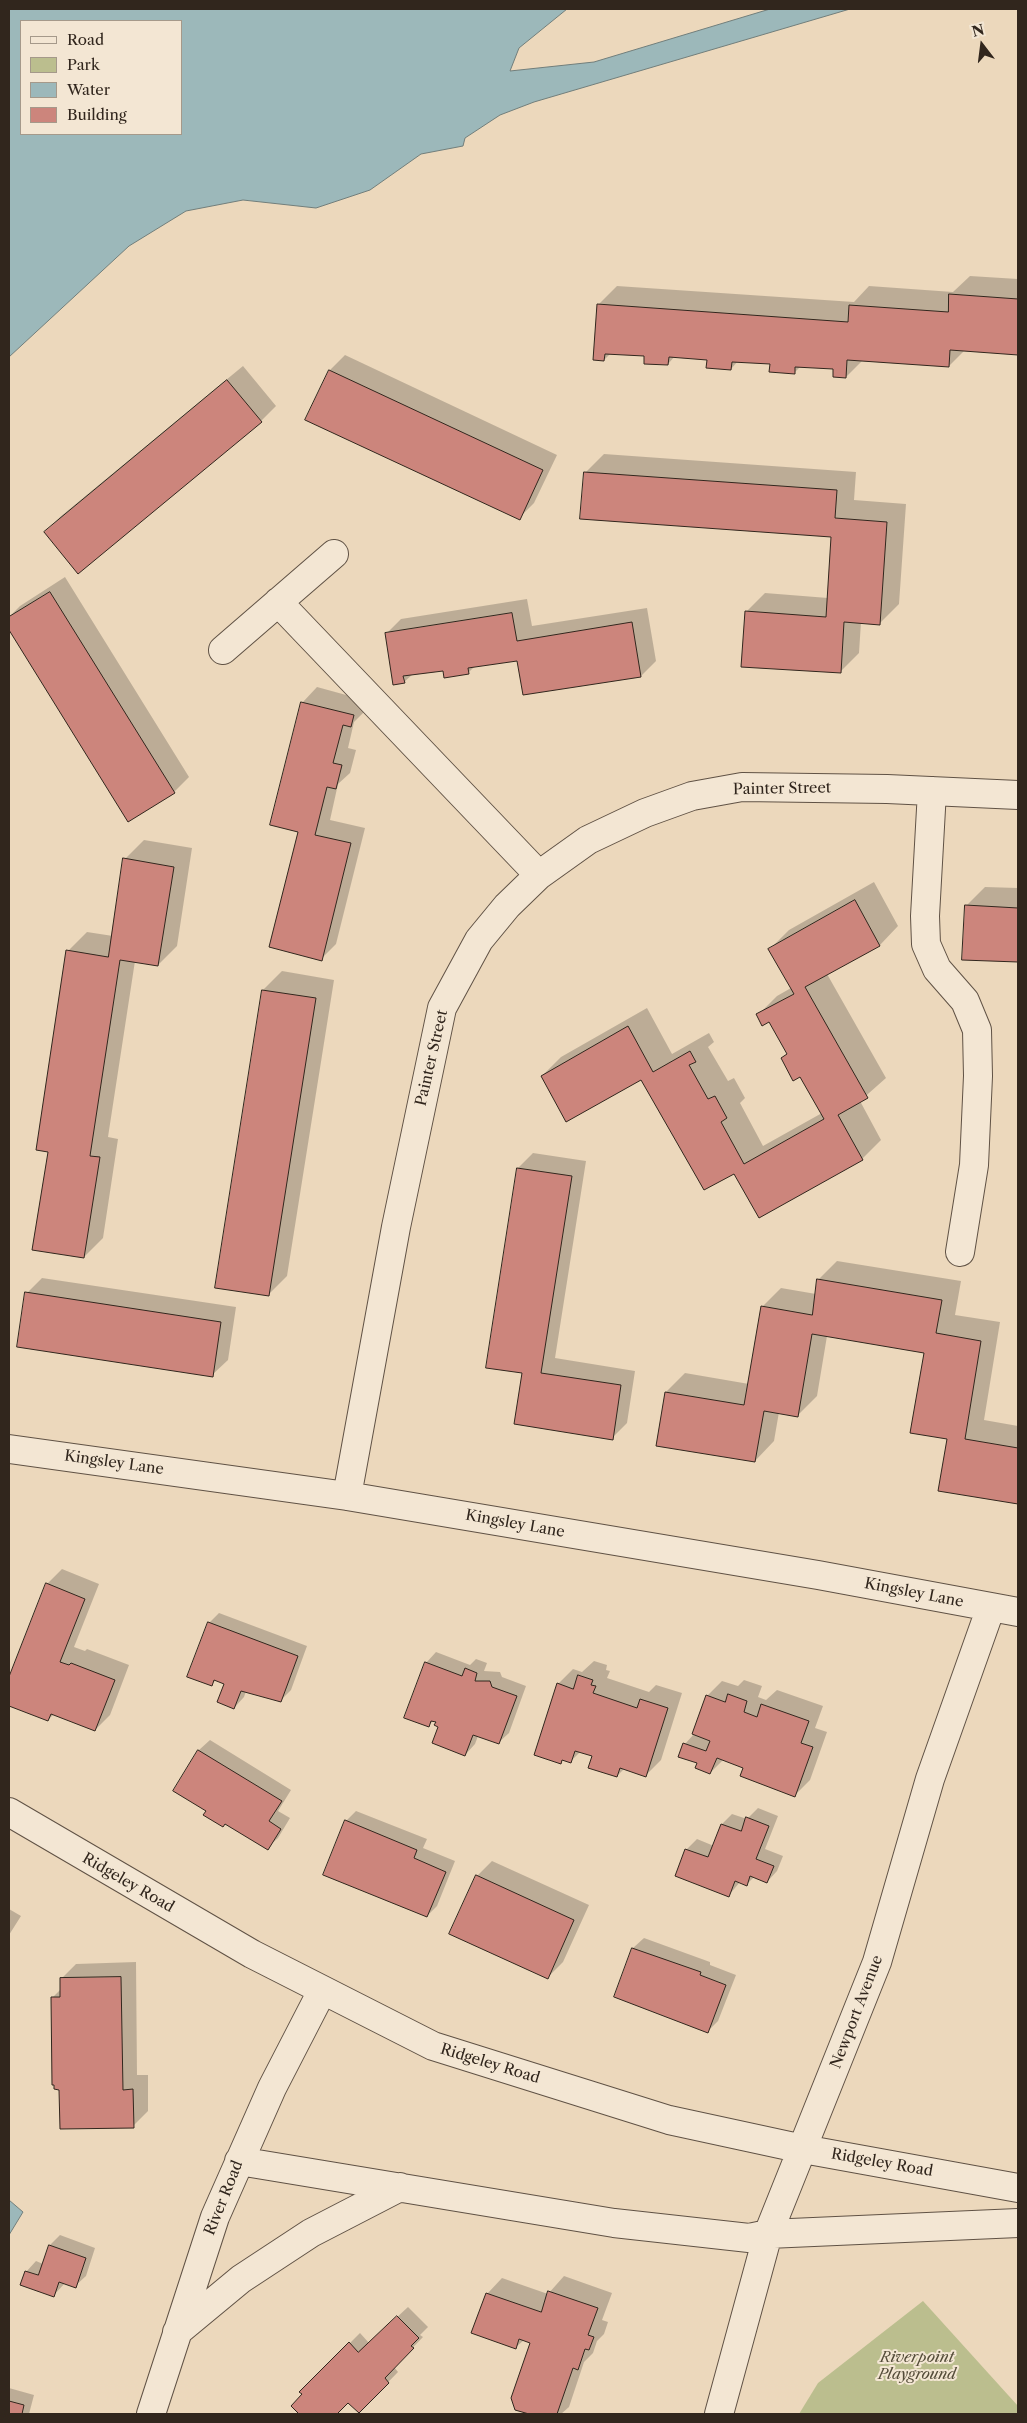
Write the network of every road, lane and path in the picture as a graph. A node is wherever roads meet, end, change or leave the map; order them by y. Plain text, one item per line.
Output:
1 (334, 554) dead end
2 (278, 602) junction
3 (223, 650) dead end
4 (932, 791) junction
5 (1018, 795) edge
6 (539, 875) junction
7 (960, 1252) dead end
8 (9, 1449) edge
9 (347, 1496) junction
10 (991, 1607) junction
11 (1018, 1612) edge
12 (9, 1812) edge
13 (322, 1991) junction
14 (803, 2149) junction
15 (238, 2161) junction
16 (400, 2187) junction
17 (1018, 2188) edge
18 (1018, 2223) edge
19 (768, 2234) junction
20 (177, 2332) junction
21 (151, 2414) edge
22 (720, 2414) edge

1 - 2 street
2 - 3 street
2 - 6 street
4 - 5 street, Painter Street
4 - 6 street, Painter Street
4 - 7 street
6 - 9 street, Painter Street
8 - 9 street, Kingsley Lane
9 - 10 street, Kingsley Lane
10 - 11 street, Kingsley Lane
10 - 14 street, Newport Avenue
12 - 13 street, Ridgeley Road
13 - 14 street, Ridgeley Road
13 - 15 street, River Road
14 - 17 street, Ridgeley Road
14 - 19 street, Newport Avenue
15 - 16 street
15 - 20 street, River Road
16 - 19 street
16 - 20 street
18 - 19 street
19 - 22 street, Newport Avenue
20 - 21 street, River Road

